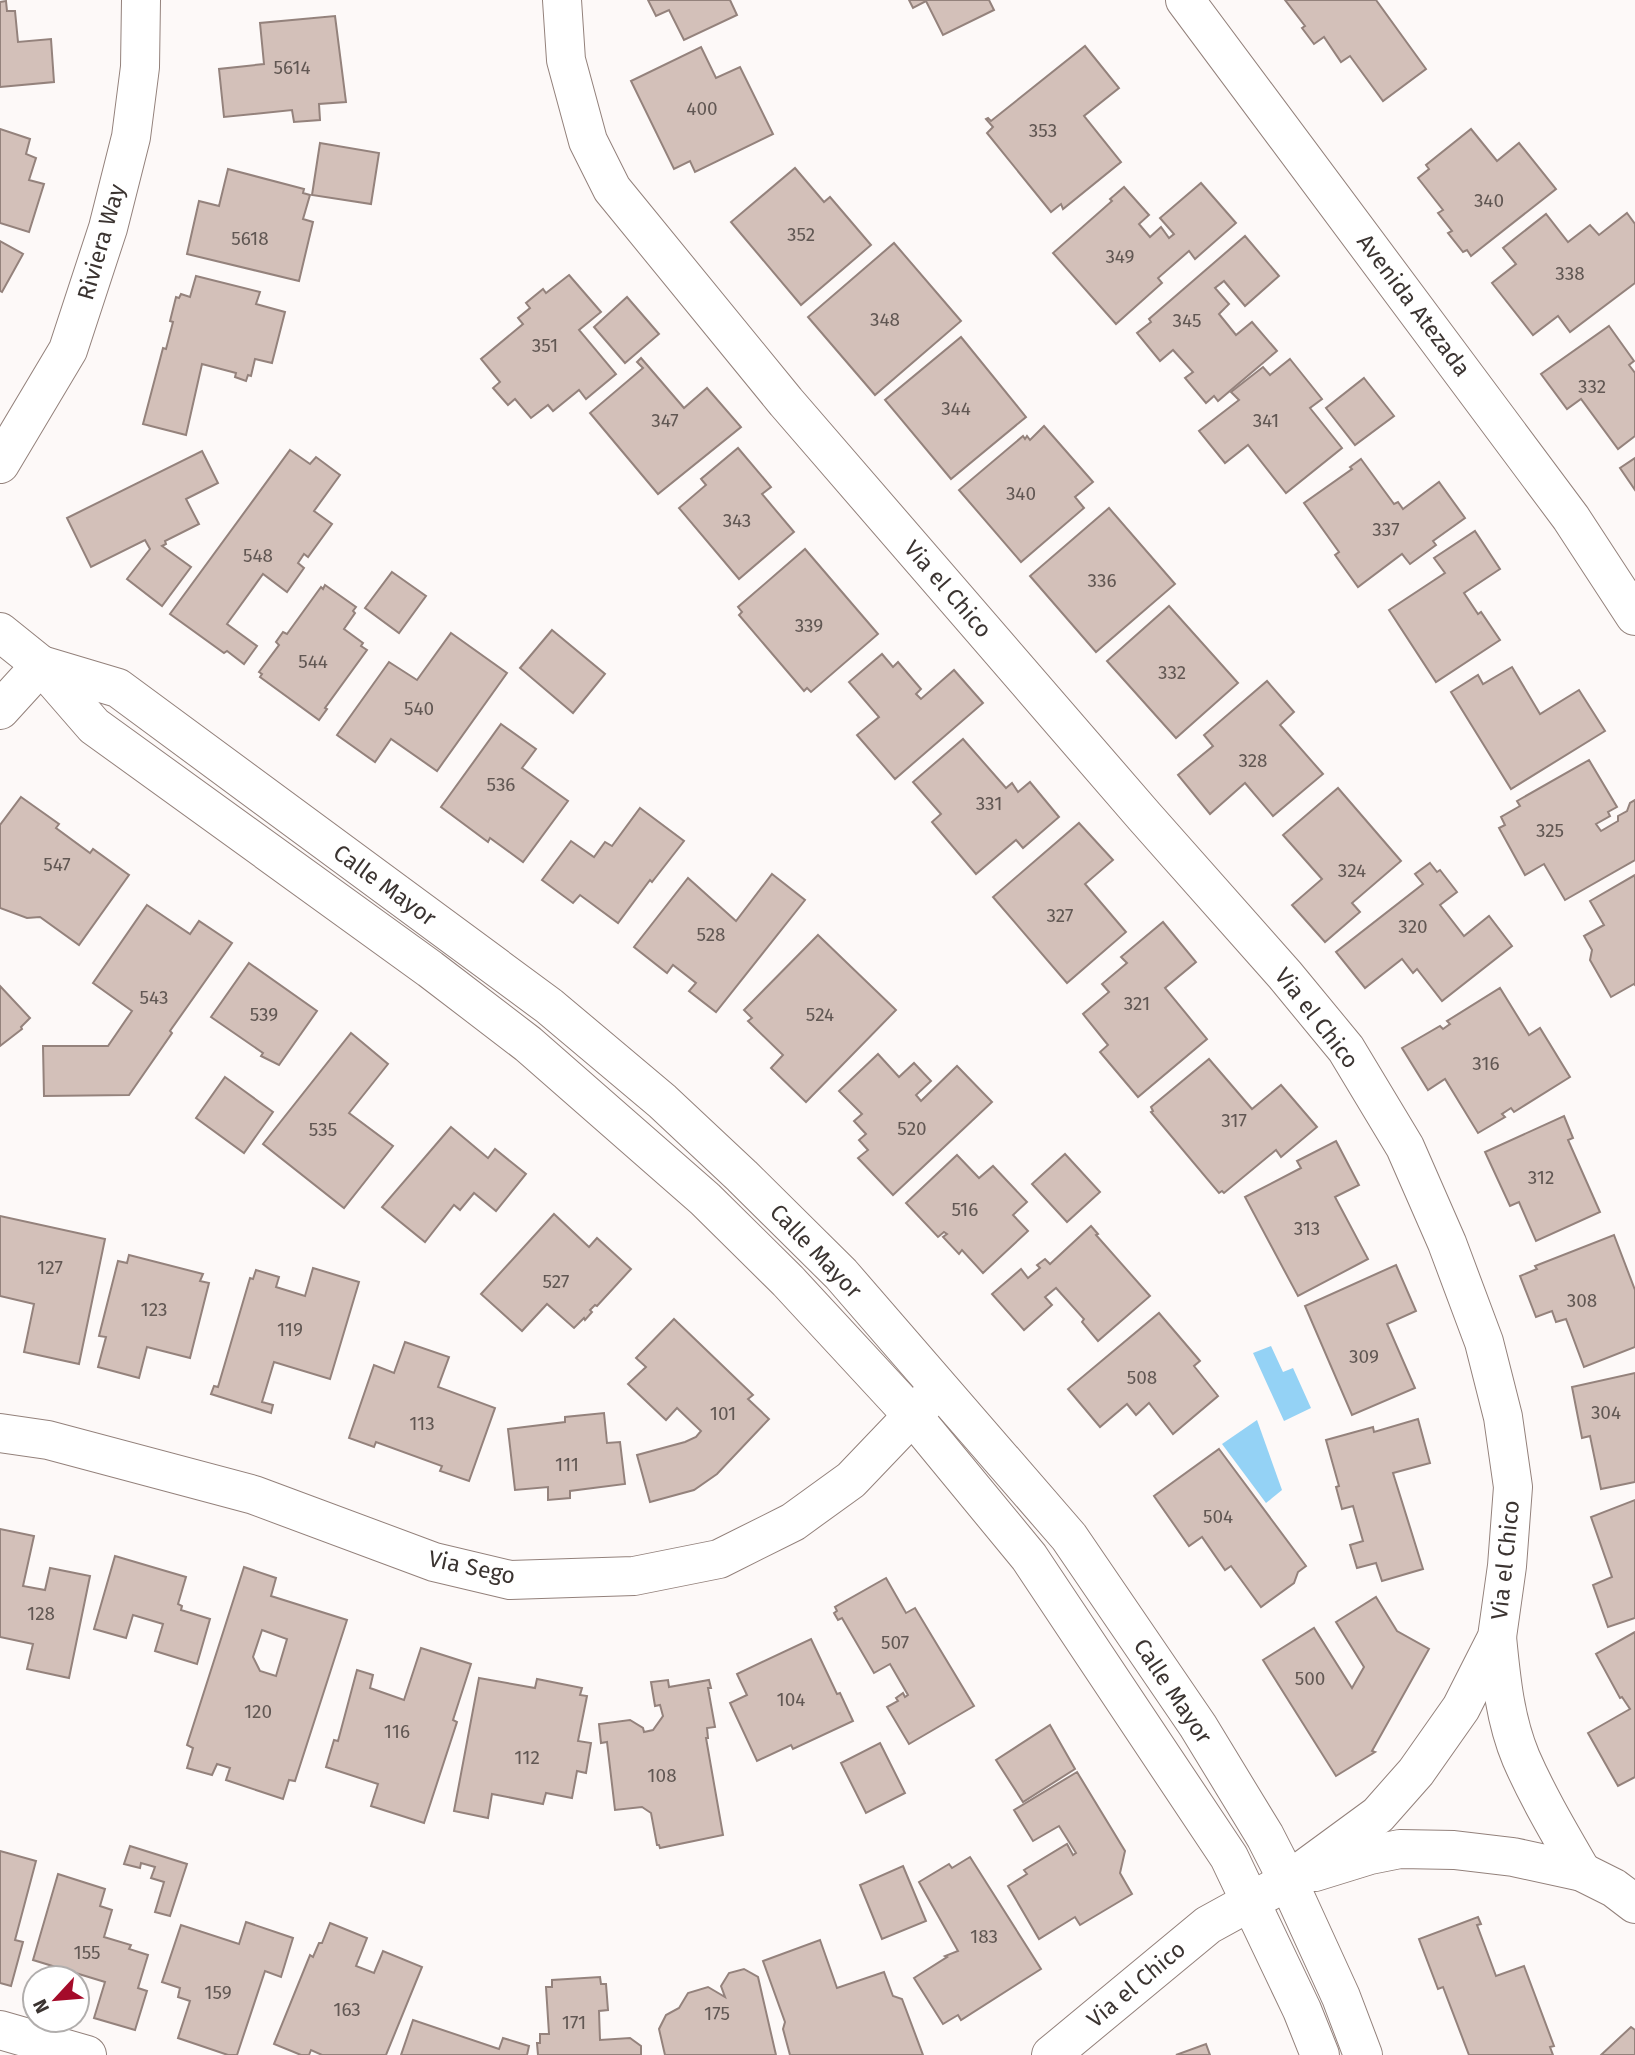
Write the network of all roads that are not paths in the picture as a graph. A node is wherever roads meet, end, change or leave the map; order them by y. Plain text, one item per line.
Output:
1 (141, 0) edge
2 (562, 0) edge
3 (1185, 0) edge
4 (0, 464) edge
5 (1635, 616) edge
6 (0, 632) edge
7 (41, 665) junction
8 (0, 710) edge
9 (940, 1387) junction
10 (912, 1415) junction
11 (0, 1433) edge
12 (1497, 1637) junction
13 (1582, 1872) junction
14 (1288, 1881) junction
15 (1250, 1902) junction
16 (1635, 1904) edge
17 (0, 2030) edge
18 (87, 2055) edge
19 (1051, 2055) edge
20 (1320, 2055) edge
21 (1363, 2055) edge

1 - 4 street, Riviera Way
2 - 12 street, Via el Chico
3 - 5 street, Avenida Atezada
6 - 7 street, Calle Mayor
7 - 8 street
7 - 9 street, Calle Mayor
7 - 10 street, Calle Mayor
9 - 10 street, Via Sego
9 - 14 street, Calle Mayor
10 - 11 street, Via Sego
10 - 15 street, Calle Mayor
12 - 13 street
12 - 14 street, Via el Chico
13 - 14 street
13 - 16 street
14 - 15 street, Via el Chico
14 - 21 street, Calle Mayor
15 - 19 street, Via el Chico
15 - 20 street, Calle Mayor
17 - 18 street

